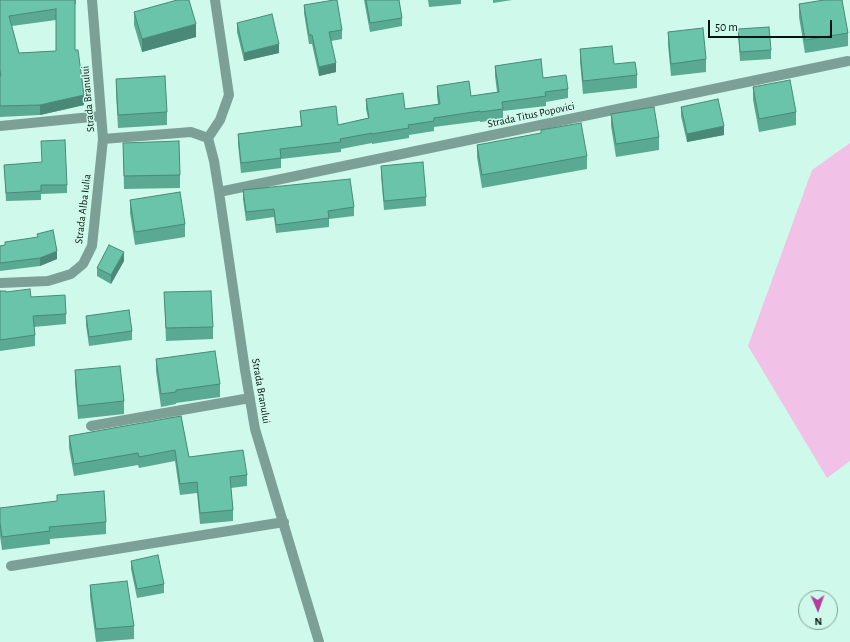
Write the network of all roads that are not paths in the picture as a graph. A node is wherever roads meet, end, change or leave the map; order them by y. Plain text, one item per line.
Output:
1 (92, 0) edge
2 (216, 0) edge
3 (848, 60) dead end
4 (101, 116) junction
5 (0, 126) edge
6 (208, 138) junction
7 (103, 139) junction
8 (219, 192) junction
9 (0, 283) edge
10 (250, 398) junction
11 (91, 426) dead end
12 (284, 522) junction
13 (11, 566) dead end
14 (319, 642) edge

1 - 4 street, Strada Branului
2 - 6 street
3 - 8 street, Strada Titus Popovici
4 - 5 street
4 - 7 street, Strada Branului
6 - 7 street, Strada Branului
6 - 8 street, Strada Branului
7 - 9 street, Strada Alba Iulia
8 - 10 street, Strada Branului
10 - 11 street
10 - 12 street, Strada Branului
12 - 13 street
12 - 14 street, Strada Branului

